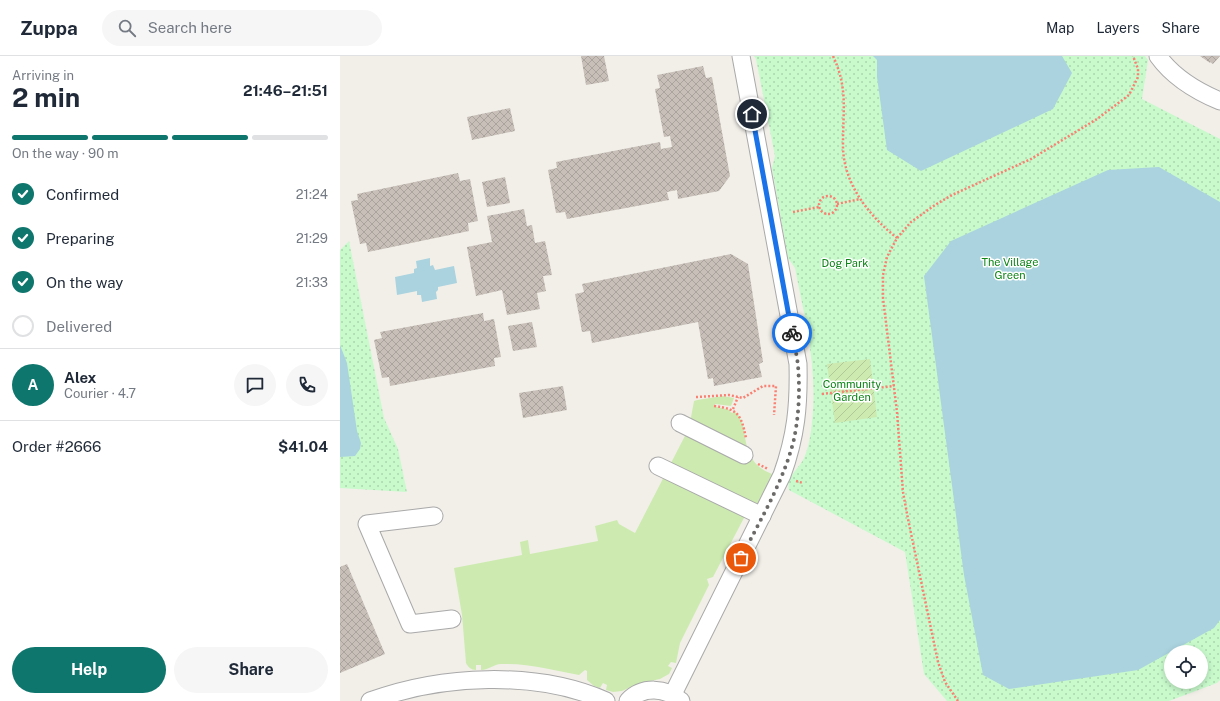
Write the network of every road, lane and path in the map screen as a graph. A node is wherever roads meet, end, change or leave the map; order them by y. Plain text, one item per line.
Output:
1 (741, 56) edge
2 (833, 56) edge
3 (1133, 56) edge
4 (1158, 56) edge
5 (1220, 101) edge
6 (860, 199) junction
7 (837, 204) junction
8 (819, 207) junction
9 (793, 212) dead end
10 (897, 238) junction
11 (894, 386) junction
12 (822, 394) dead end
13 (696, 397) dead end
14 (738, 397) junction
15 (732, 409) dead end
16 (774, 415) dead end
17 (680, 423) dead end
18 (744, 455) dead end
19 (658, 466) dead end
20 (434, 516) dead end
21 (762, 516) junction
22 (452, 619) dead end
23 (677, 698) edge
24 (370, 701) edge
25 (606, 701) edge
26 (628, 701) edge
27 (958, 701) edge

1 - 21 street
2 - 6 path
3 - 10 path
4 - 5 street
6 - 7 path
6 - 10 path
7 - 8 path
7 - 8 path
8 - 9 path
10 - 11 path
11 - 12 path
11 - 27 path
13 - 14 path
14 - 15 path
14 - 16 path
17 - 18 street
19 - 21 street
20 - 22 street
21 - 23 street
23 - 26 street
24 - 25 street

